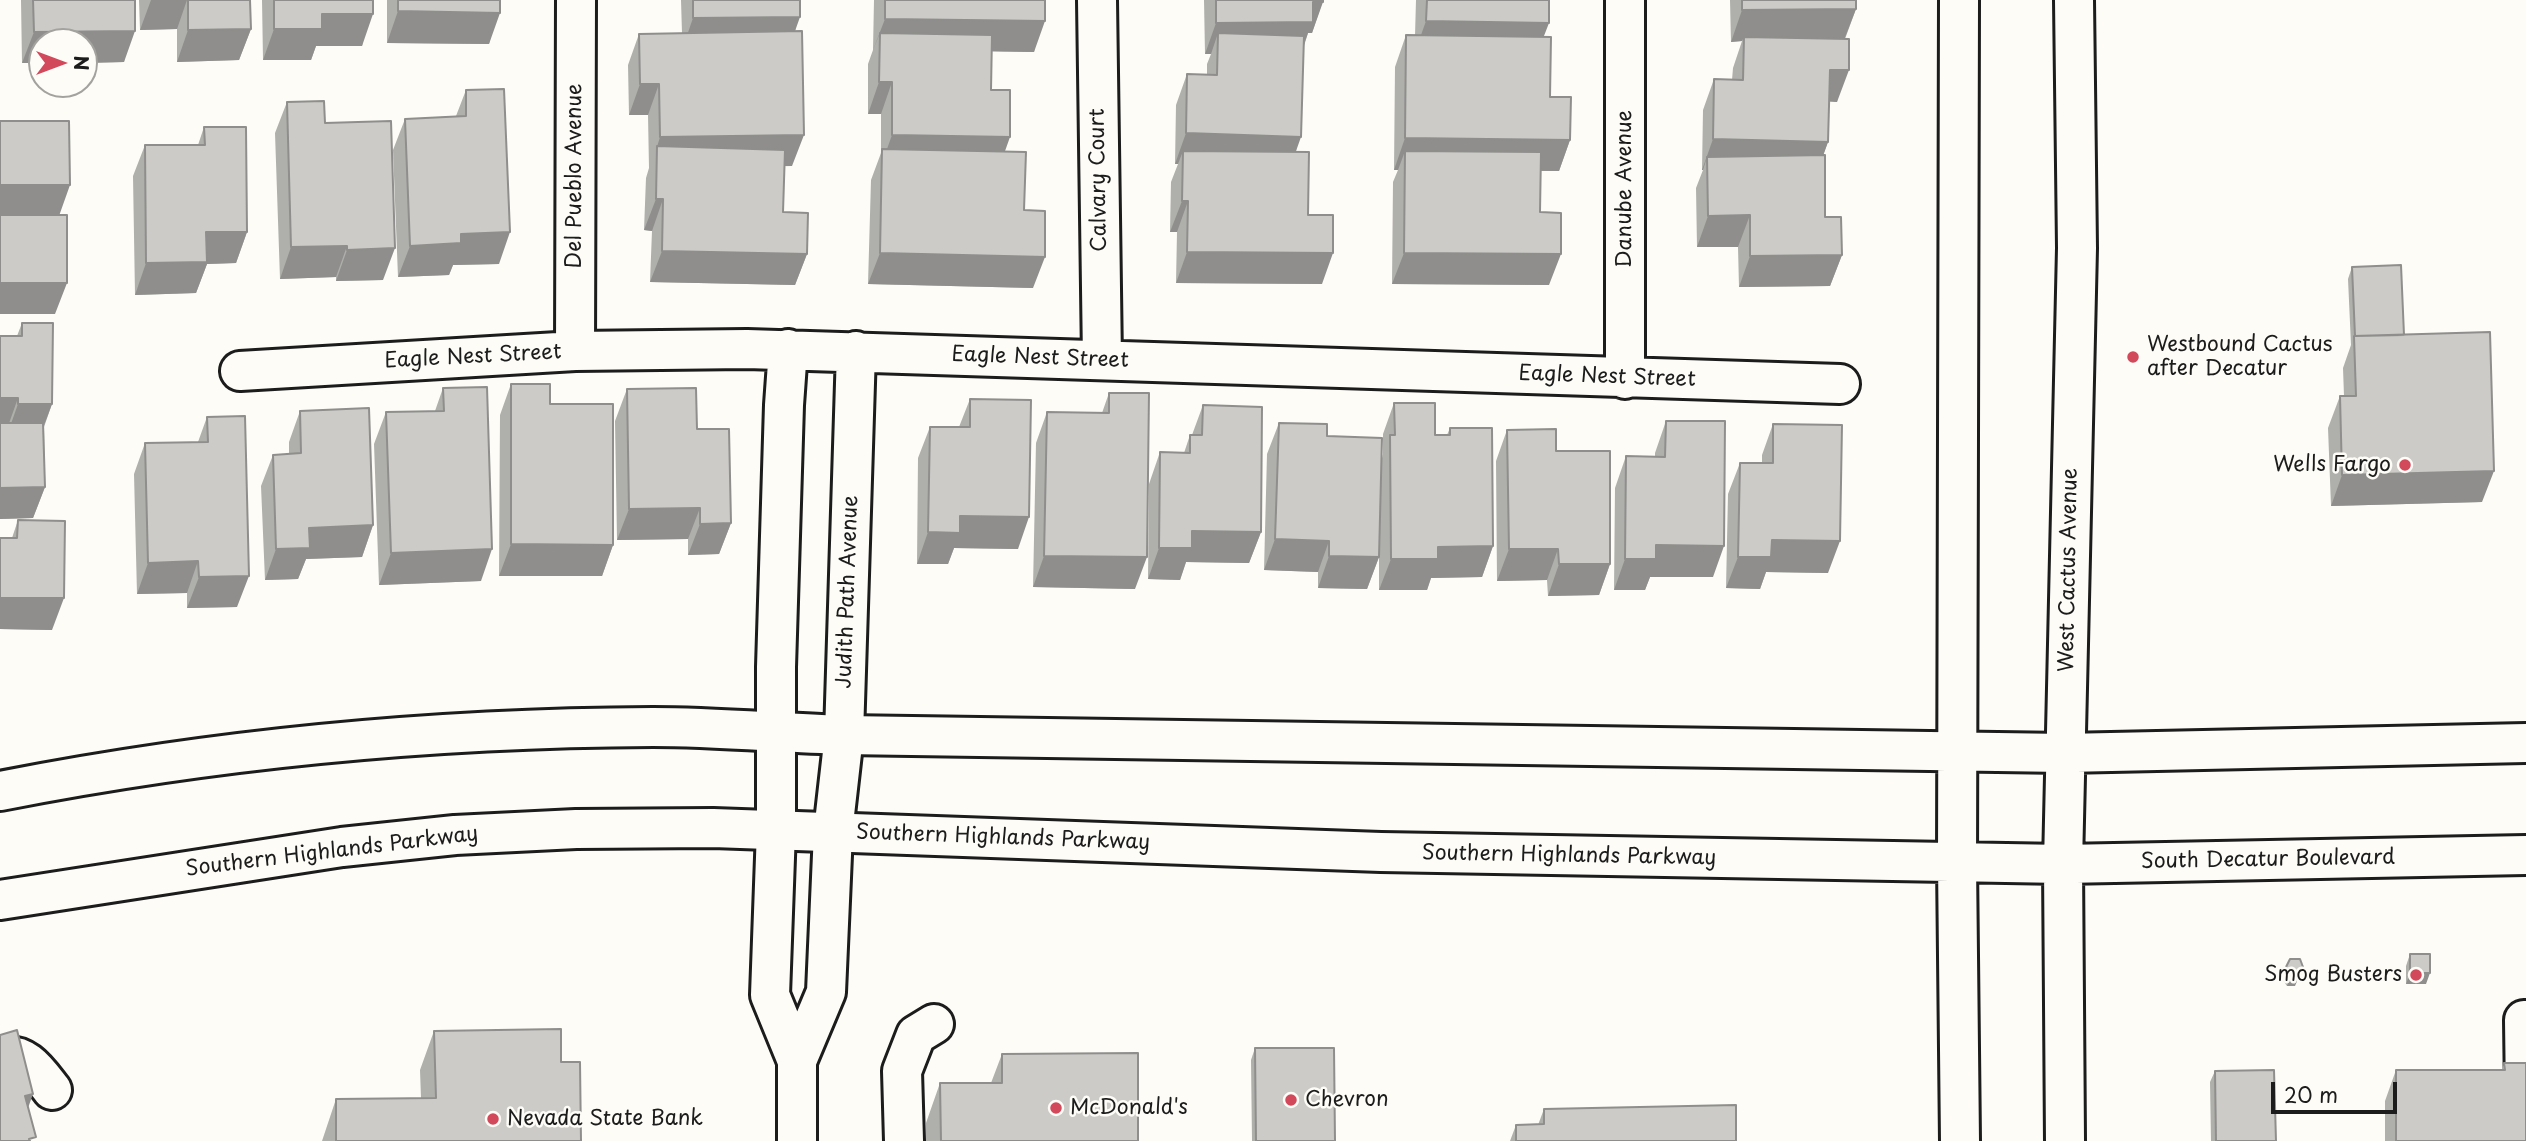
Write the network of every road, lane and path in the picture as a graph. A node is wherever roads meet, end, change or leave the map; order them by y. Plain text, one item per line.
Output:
1 (576, 0) edge
2 (1097, 0) edge
3 (1625, 0) edge
4 (1959, 0) edge
5 (2074, 0) edge
6 (788, 349) junction
7 (575, 351) junction
8 (856, 351) junction
9 (1102, 360) junction
10 (240, 371) dead end
11 (1625, 379) junction
12 (1840, 384) dead end
13 (774, 733) junction
14 (844, 735) junction
15 (2526, 743) edge
16 (1958, 751) junction
17 (2065, 752) junction
18 (0, 791) edge
19 (776, 830) junction
20 (833, 832) junction
21 (2526, 855) edge
22 (1957, 863) junction
23 (2010, 863) joint
24 (2063, 864) junction
25 (0, 900) edge
26 (2524, 1020) dead end
27 (934, 1024) dead end
28 (0, 1057) edge
29 (797, 1061) junction
30 (52, 1090) dead end
31 (2525, 1095) edge
32 (797, 1141) edge
33 (904, 1141) edge
34 (1961, 1141) edge
35 (2065, 1141) edge

1 - 7 main road, Del Pueblo Avenue
2 - 9 main road, Calvary Court
3 - 11 main road, Danube Avenue
4 - 16 main road
5 - 17 main road, West Cactus Avenue
6 - 7 main road, Eagle Nest Street
6 - 8 main road, Eagle Nest Street
6 - 13 main road
7 - 10 main road, Eagle Nest Street
8 - 9 main road, Eagle Nest Street
8 - 14 main road, Judith Path Avenue
9 - 11 main road, Eagle Nest Street
11 - 12 main road, Eagle Nest Street
13 - 14 main road
13 - 18 main road
13 - 19 main road
14 - 16 main road
14 - 20 main road, Judith Path Avenue
15 - 17 main road
16 - 17 main road
16 - 22 main road
17 - 24 main road, West Cactus Avenue
19 - 20 main road, Southern Highlands Parkway
19 - 25 main road, Southern Highlands Parkway
19 - 29 main road
20 - 22 main road, Southern Highlands Parkway
20 - 29 main road, Judith Path Avenue
21 - 24 main road, South Decatur Boulevard
22 - 23 main road, Southern Highlands Parkway
22 - 34 main road
23 - 24 main road, South Decatur Boulevard
24 - 35 main road, West Cactus Avenue
26 - 31 main road
27 - 33 main road
28 - 30 main road
29 - 32 main road

